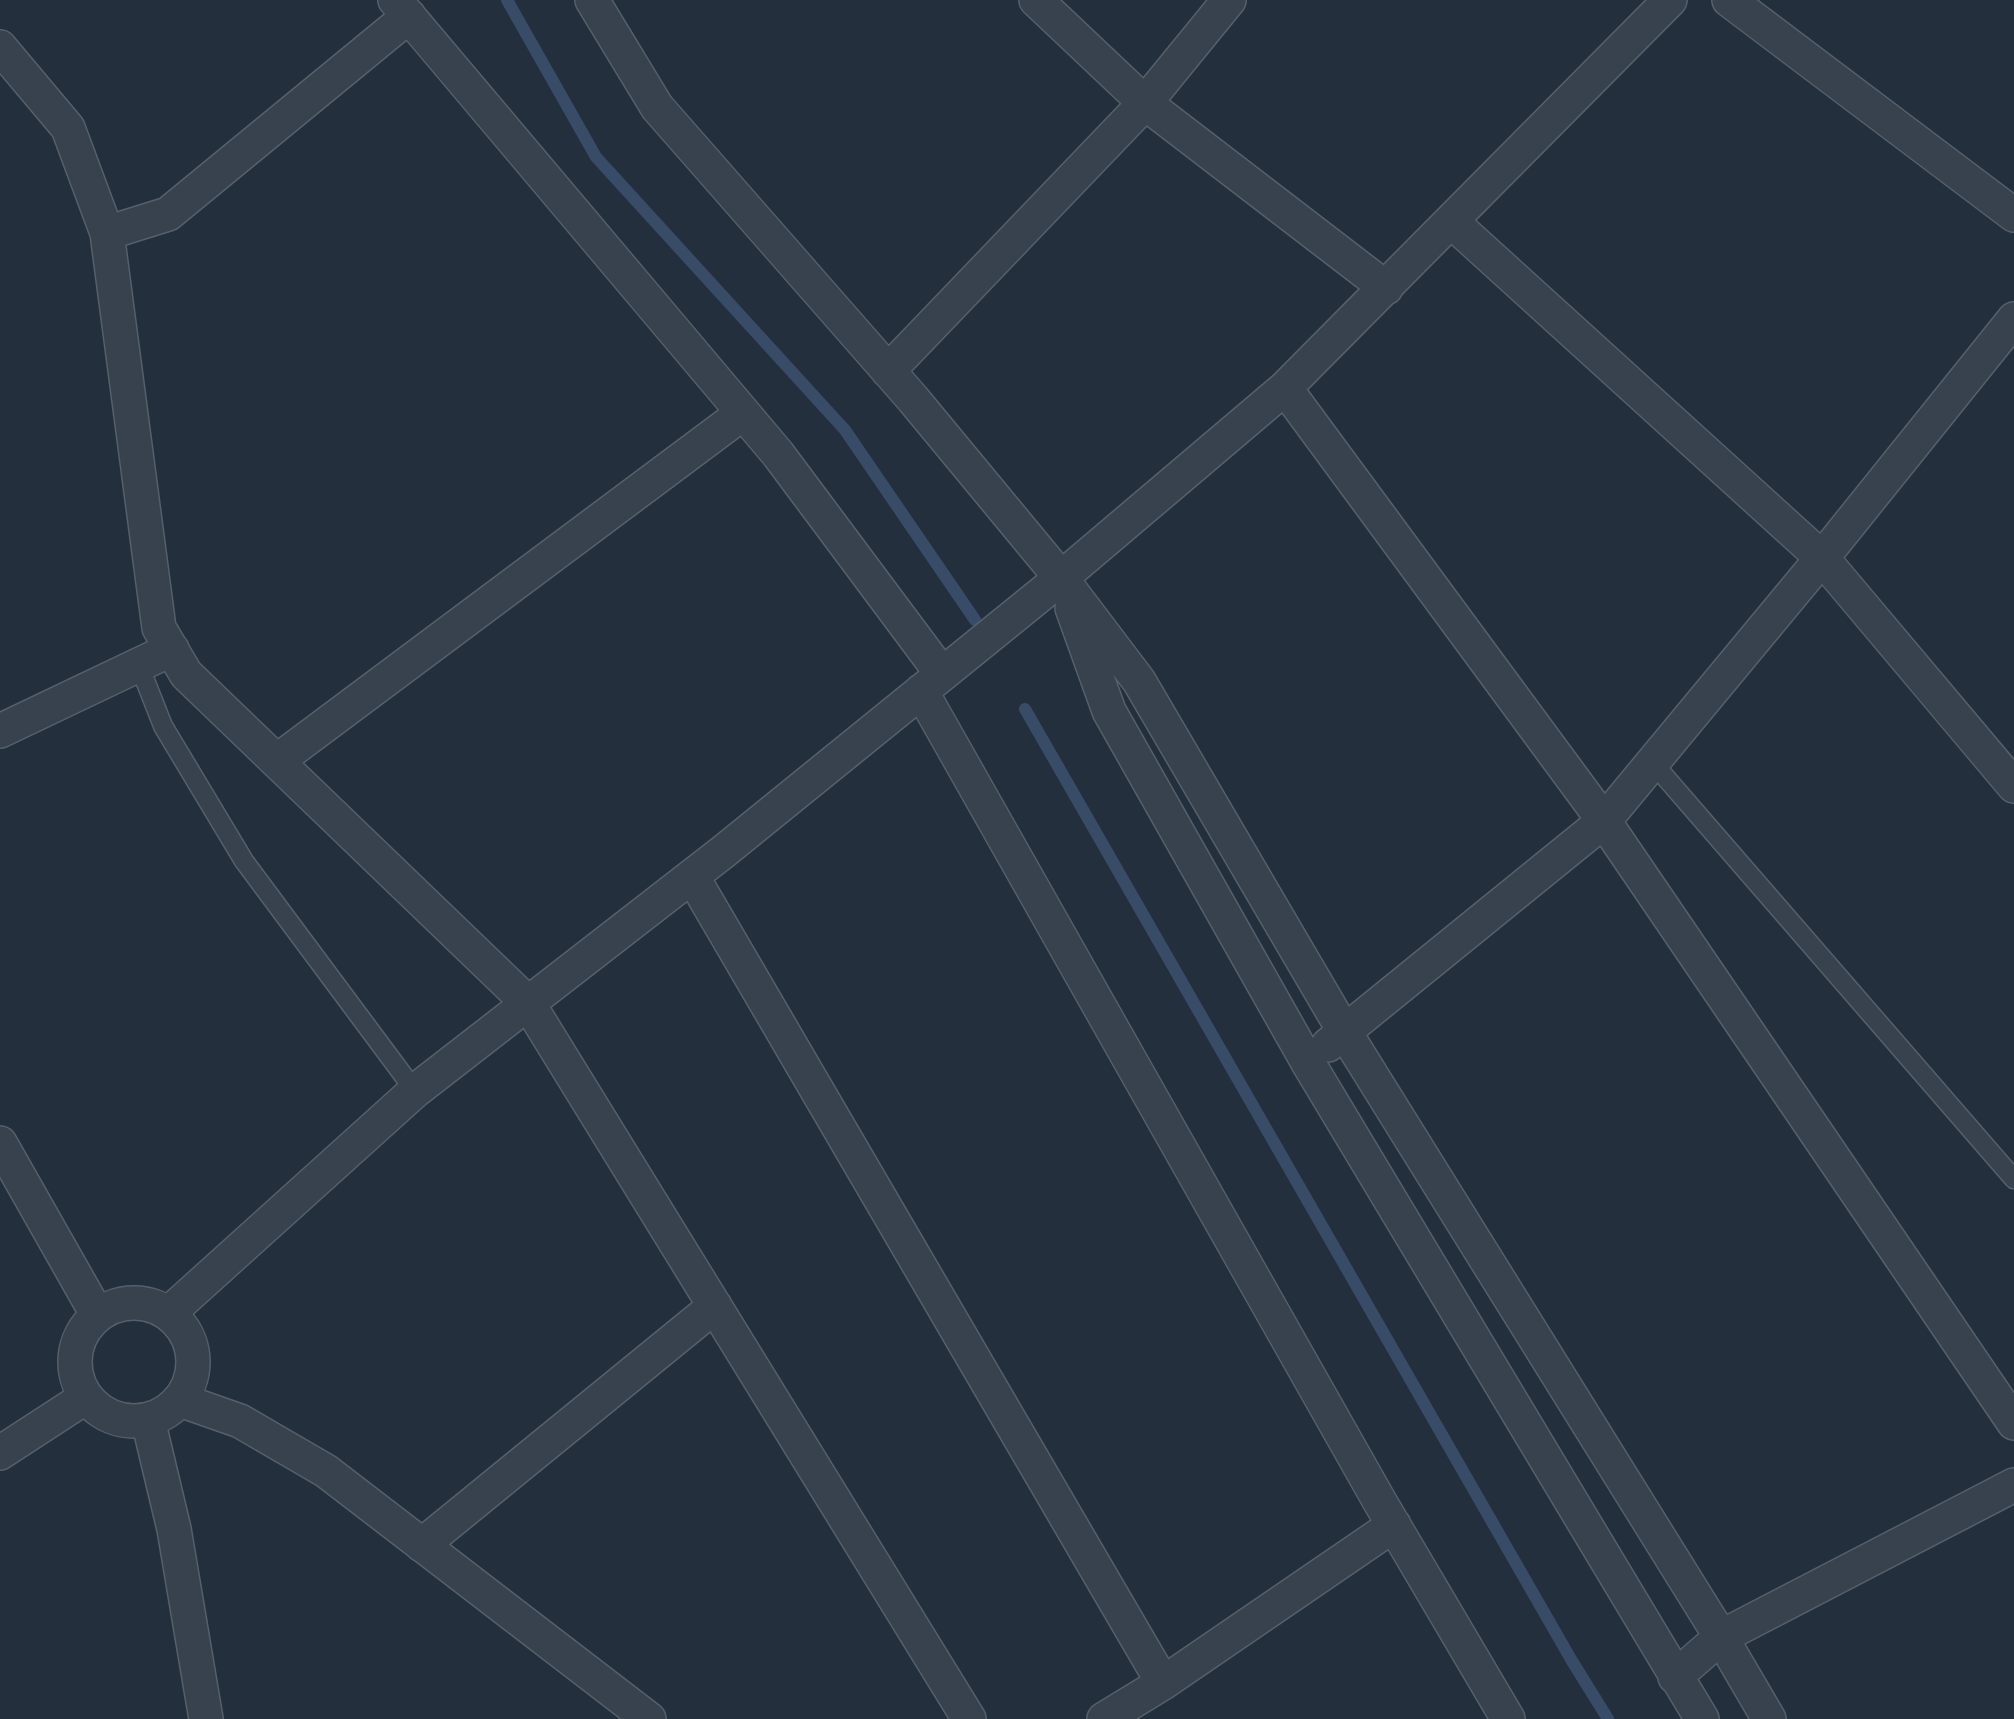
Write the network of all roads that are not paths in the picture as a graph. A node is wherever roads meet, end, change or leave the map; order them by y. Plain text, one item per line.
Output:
1 (592, 0) edge
2 (1036, 0) edge
3 (1229, 0) edge
4 (1670, 0) edge
5 (1729, 0) edge
6 (402, 8) edge
7 (0, 47) edge
8 (1145, 103) junction
9 (2014, 215) edge
10 (1451, 221) junction
11 (107, 232) junction
12 (1386, 288) junction
13 (2014, 319) edge
14 (888, 371) junction
15 (1285, 388) junction
16 (743, 413) junction
17 (1822, 558) junction
18 (1061, 578) junction
19 (172, 650) junction
20 (139, 665) junction
21 (932, 683) junction
22 (0, 730) edge
23 (277, 761) junction
24 (1653, 763) junction
25 (2014, 786) edge
26 (1604, 822) junction
27 (692, 876) junction
28 (528, 1003) junction
29 (1344, 1031) junction
30 (1307, 1061) junction
31 (415, 1091) junction
32 (0, 1143) edge
33 (2014, 1179) edge
34 (715, 1306) junction
35 (169, 1313) junction
36 (97, 1314) junction
37 (86, 1397) junction
38 (180, 1400) junction
39 (148, 1420) junction
40 (2014, 1423) edge
41 (0, 1453) edge
42 (2014, 1485) edge
43 (1394, 1525) junction
44 (422, 1545) junction
45 (1721, 1636) junction
46 (1676, 1677) junction
47 (1162, 1683) junction
48 (206, 1719) edge
49 (649, 1719) edge
50 (969, 1719) edge
51 (1104, 1719) edge
52 (1508, 1719) edge
53 (1702, 1719) edge
54 (1769, 1719) edge

1 - 14 street
2 - 8 street
3 - 8 street
4 - 10 street
5 - 9 street
6 - 11 street
6 - 16 street
7 - 11 street
8 - 12 street
8 - 14 street
10 - 12 street
10 - 17 street
11 - 19 street
12 - 15 street
13 - 17 street
14 - 18 street
15 - 18 street
15 - 26 street
16 - 21 street
16 - 23 street
17 - 24 street
17 - 25 street
18 - 21 street
18 - 29 street
18 - 30 street
19 - 20 street
19 - 23 street
20 - 22 street
20 - 31 lane
21 - 27 street
21 - 43 street
23 - 28 street
24 - 26 street
24 - 33 lane
26 - 29 street
26 - 40 street
27 - 28 street
27 - 47 street
28 - 31 street
28 - 34 street
29 - 30 street
29 - 45 street
30 - 46 street
31 - 35 street
32 - 36 street
34 - 44 street
34 - 50 street
35 - 36 street
35 - 38 street
36 - 37 street
37 - 39 street
37 - 41 street
38 - 39 street
38 - 44 street
39 - 48 street
42 - 45 street
43 - 47 street
43 - 52 street
44 - 49 street
45 - 46 street
45 - 54 street
46 - 53 street
47 - 51 street

